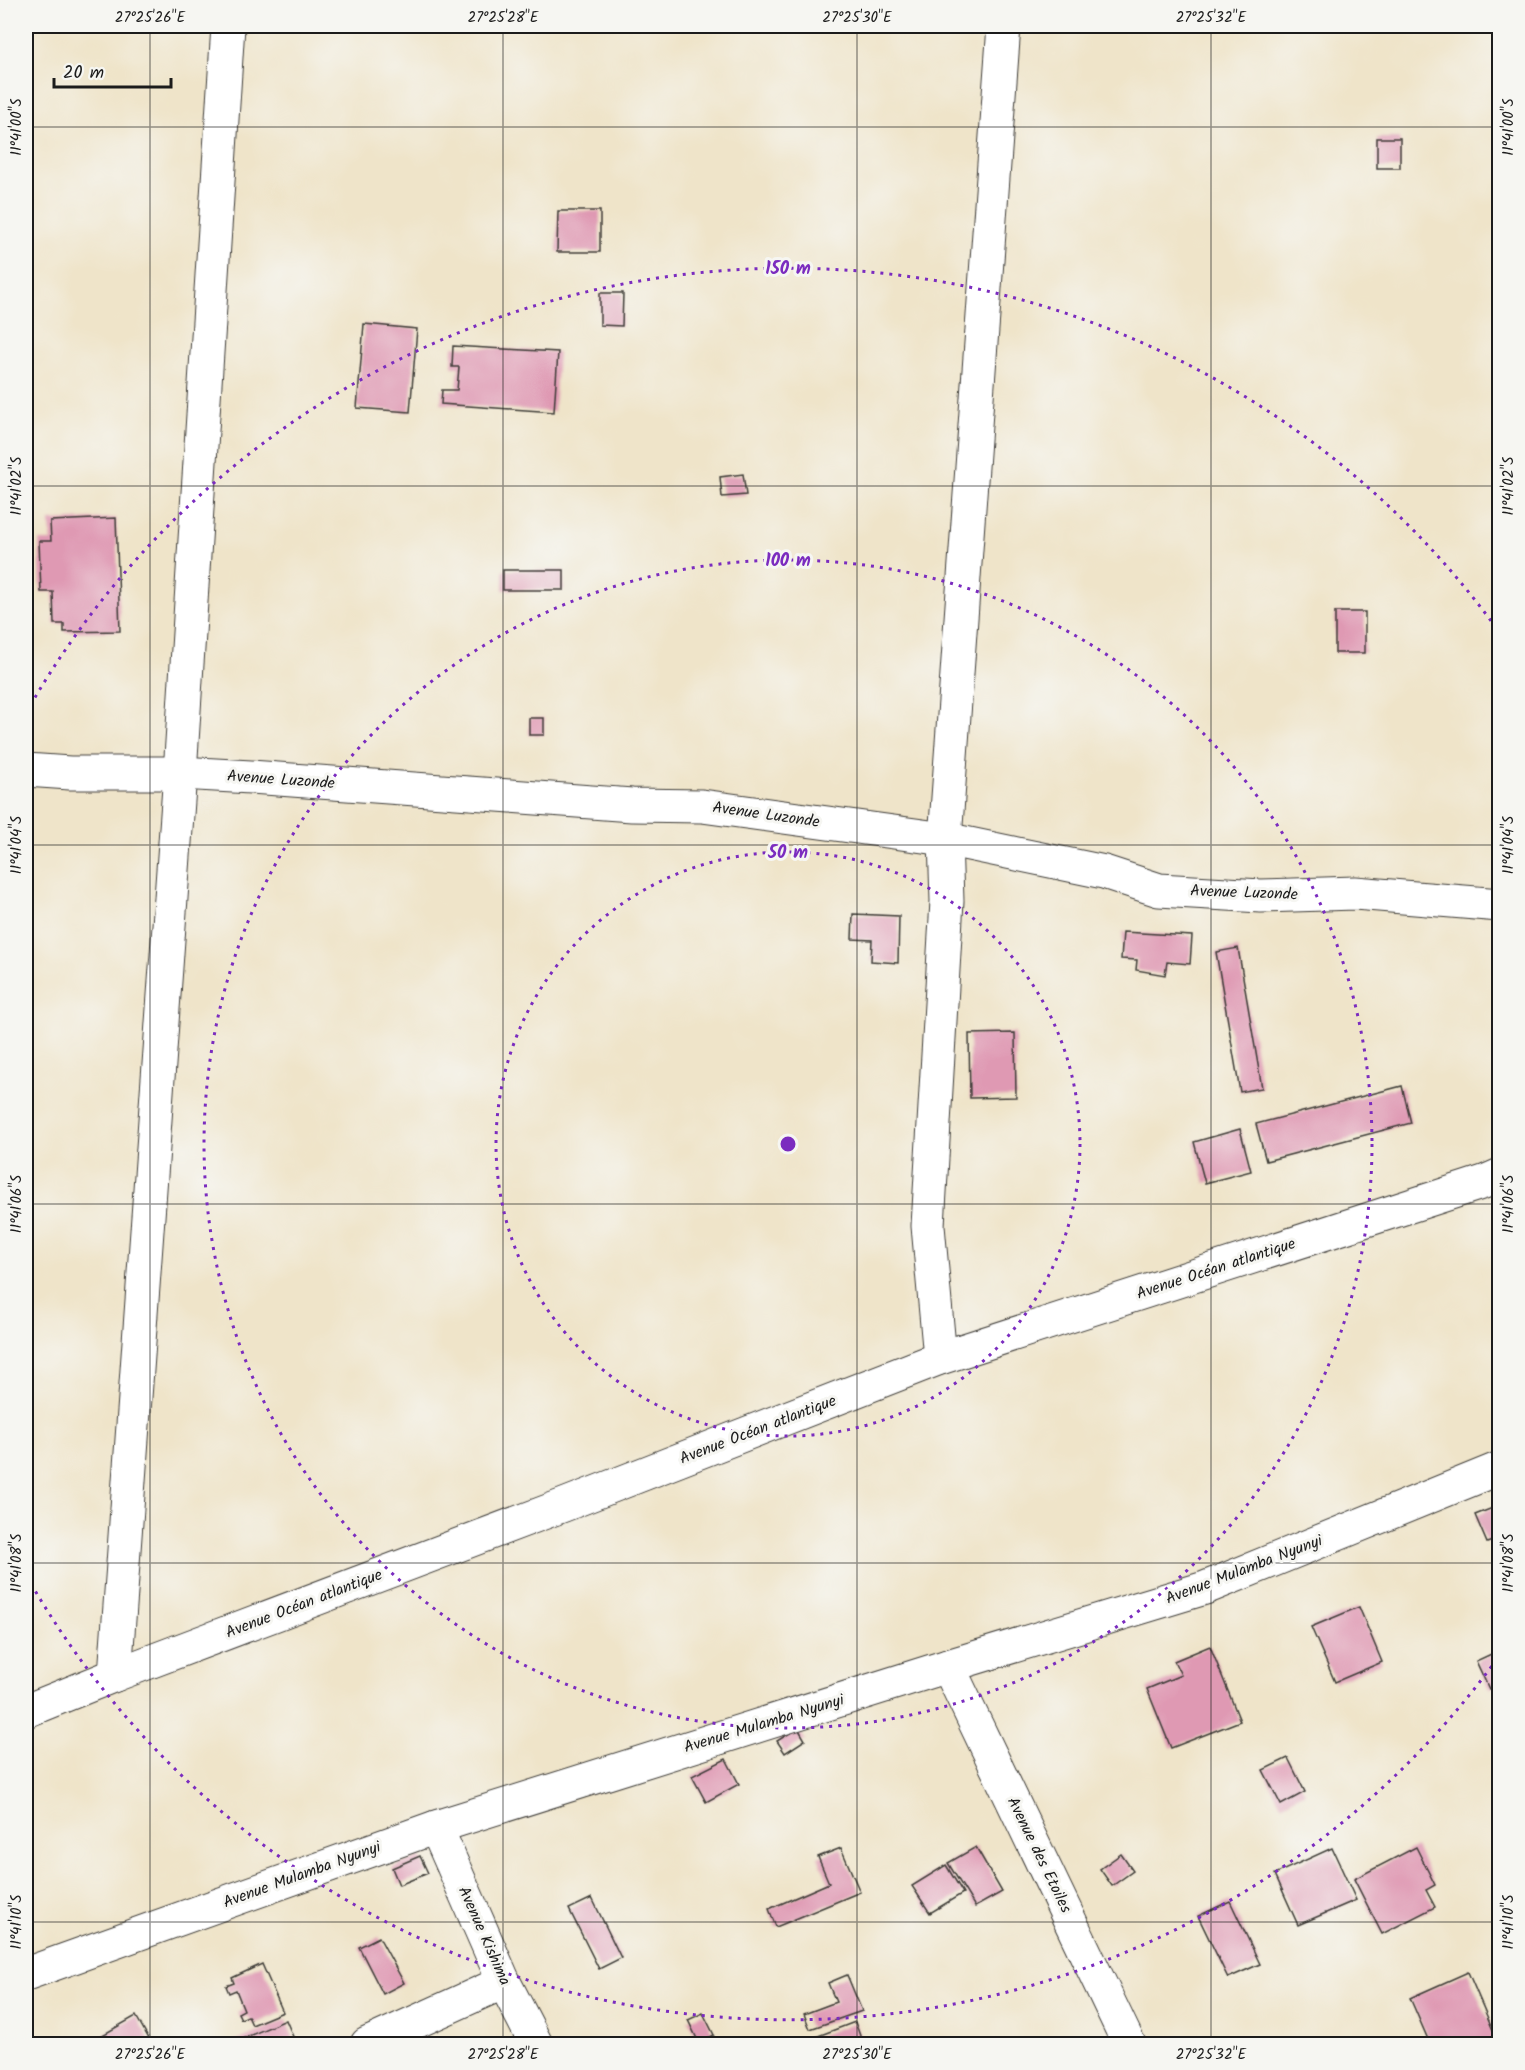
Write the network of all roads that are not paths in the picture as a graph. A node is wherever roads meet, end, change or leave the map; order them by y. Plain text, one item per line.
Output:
1 (228, 26) edge
2 (1004, 26) edge
3 (26, 770) edge
4 (180, 773) junction
5 (945, 839) junction
6 (1500, 905) edge
7 (1494, 1185) edge
8 (940, 1358) junction
9 (1500, 1468) edge
10 (948, 1666) junction
11 (115, 1675) junction
12 (26, 1711) edge
13 (435, 1827) junction
14 (26, 1974) edge
15 (504, 1982) junction
16 (367, 2044) edge
17 (536, 2044) edge
18 (1129, 2044) edge

1 - 4 street
2 - 5 street
3 - 4 street, Avenue Luzonde
4 - 5 street, Avenue Luzonde
4 - 11 street
5 - 6 street, Avenue Luzonde
5 - 8 street
7 - 8 street, Avenue Océan atlantique
8 - 11 street, Avenue Océan atlantique
9 - 10 street, Avenue Mulamba Nyunyi
10 - 13 street, Avenue Mulamba Nyunyi
10 - 18 street, Avenue des Etoiles
11 - 12 street, Avenue Océan atlantique
13 - 14 street, Avenue Mulamba Nyunyi
13 - 15 street, Avenue Kishima
15 - 16 street
15 - 17 street, Avenue Kishima

